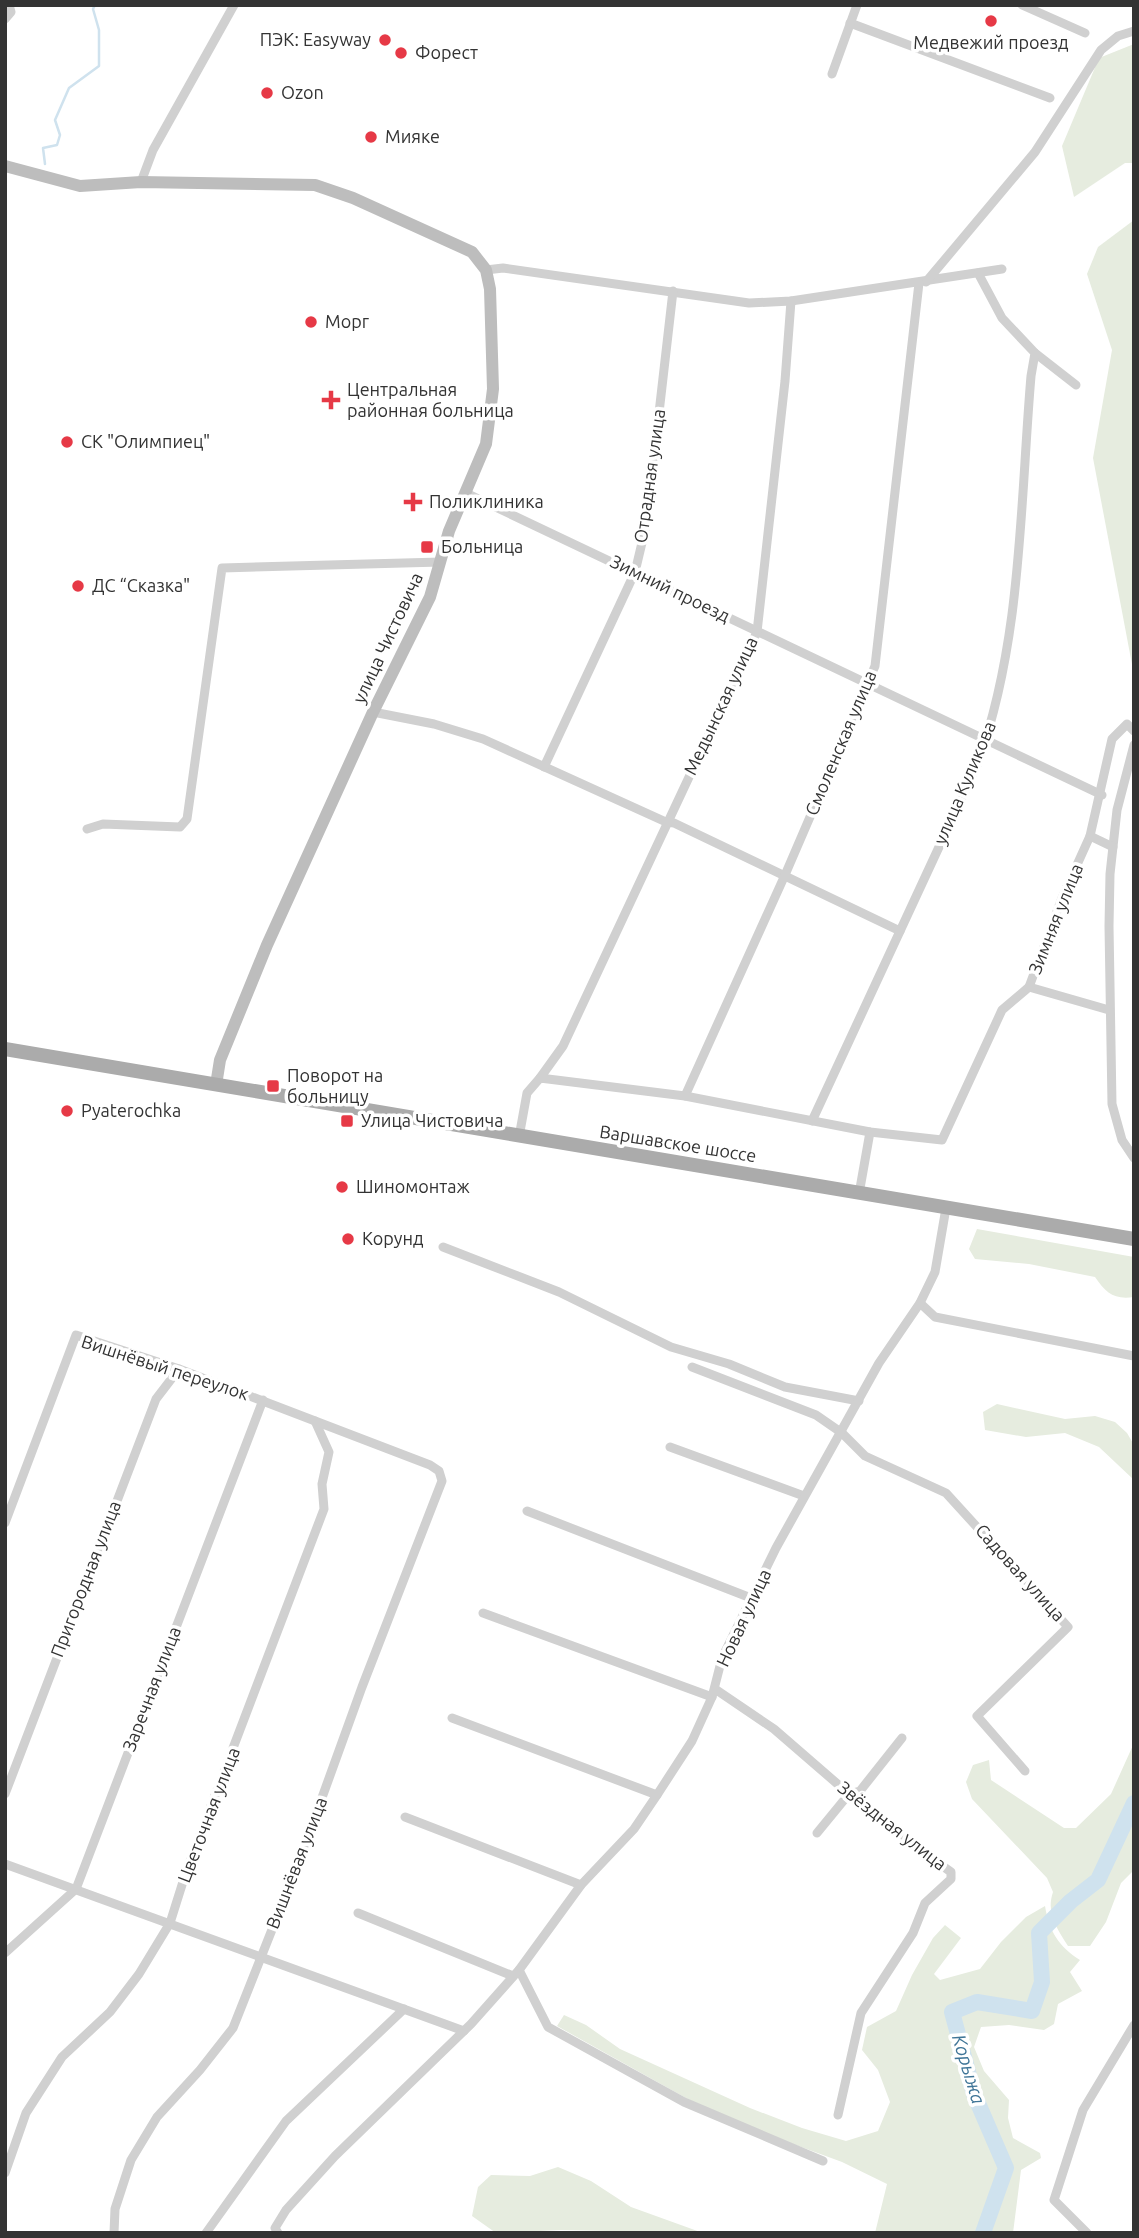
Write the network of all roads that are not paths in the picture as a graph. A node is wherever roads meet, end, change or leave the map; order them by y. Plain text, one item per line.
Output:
1 (9, 5) edge
2 (234, 5) edge
3 (857, 5) edge
4 (1022, 5) edge
5 (5, 19) edge
6 (850, 23) junction
7 (1134, 31) edge
8 (1085, 33) dead end
9 (832, 74) dead end
10 (1050, 98) dead end
11 (5, 166) edge
12 (141, 182) junction
13 (1002, 269) dead end
14 (486, 270) junction
15 (978, 273) junction
16 (922, 282) junction
17 (673, 291) junction
18 (791, 301) junction
19 (1035, 353) junction
20 (1076, 385) dead end
21 (466, 493) junction
22 (441, 562) junction
23 (635, 572) junction
24 (757, 632) junction
25 (868, 683) junction
26 (373, 712) junction
27 (1130, 727) edge
28 (987, 739) junction
29 (1134, 745) edge
30 (544, 767) junction
31 (1102, 795) junction
32 (666, 822) junction
33 (87, 829) dead end
34 (1090, 836) junction
35 (1113, 847) junction
36 (785, 875) junction
37 (900, 931) junction
38 (1029, 987) junction
39 (1109, 1010) junction
40 (5, 1049) edge
41 (540, 1078) junction
42 (216, 1085) junction
43 (685, 1096) junction
44 (812, 1121) junction
45 (870, 1132) junction
46 (519, 1137) junction
47 (1134, 1158) edge
48 (859, 1194) junction
49 (946, 1208) junction
50 (1134, 1239) edge
51 (443, 1247) dead end
52 (920, 1303) junction
53 (1134, 1356) edge
54 (692, 1367) dead end
55 (178, 1369) junction
56 (263, 1400) junction
57 (859, 1401) junction
58 (315, 1421) junction
59 (842, 1433) junction
60 (670, 1447) dead end
61 (439, 1471) joint
62 (804, 1496) junction
63 (527, 1511) dead end
64 (5, 1524) edge
65 (751, 1598) junction
66 (483, 1613) dead end
67 (713, 1693) junction
68 (452, 1718) dead end
69 (902, 1738) dead end
70 (1024, 1771) dead end
71 (5, 1794) edge
72 (849, 1794) junction
73 (657, 1795) junction
74 (405, 1817) dead end
75 (817, 1833) dead end
76 (5, 1864) edge
77 (581, 1885) junction
78 (76, 1889) junction
79 (358, 1913) dead end
80 (170, 1923) junction
81 (5, 1953) edge
82 (262, 1955) junction
83 (516, 1973) junction
84 (404, 2009) junction
85 (1134, 2025) edge
86 (464, 2031) junction
87 (838, 2115) dead end
88 (823, 2161) dead end
89 (5, 2173) edge
90 (277, 2231) edge
91 (114, 2233) edge
92 (206, 2233) edge
93 (1087, 2233) edge

1 - 5 street
2 - 12 street
3 - 6 street
4 - 8 street
6 - 9 street
6 - 10 street
7 - 16 street
11 - 12 street
12 - 14 street
13 - 15 street
14 - 17 street
14 - 21 street, улица Чистовича
15 - 16 street
15 - 19 street
16 - 18 street
16 - 25 street, Смоленская улица
17 - 18 street
17 - 23 street, Отрадная улица
18 - 24 street, Медынская улица
19 - 20 street
19 - 28 street, улица Куликова
21 - 22 street, улица Чистовича
21 - 23 street, Зимний проезд
22 - 26 street, улица Чистовича
22 - 33 street
23 - 24 street, Зимний проезд
23 - 30 street, Отрадная улица
24 - 25 street, Зимний проезд
24 - 32 street, Медынская улица
25 - 28 street, Зимний проезд
25 - 36 street, Смоленская улица
26 - 30 street
26 - 42 street, улица Чистовича
27 - 31 street, Зимняя улица
28 - 31 street, Зимний проезд
28 - 37 street, улица Куликова
29 - 35 street
30 - 32 street
31 - 34 street, Зимняя улица
32 - 36 street
32 - 41 street, Медынская улица
34 - 35 street
34 - 38 street, Зимняя улица
35 - 39 street
36 - 37 street
36 - 43 street, Смоленская улица
37 - 44 street, улица Куликова
38 - 39 street
38 - 45 street, Зимняя улица
39 - 47 street
40 - 42 main road, Варшавское шоссе
41 - 43 street
41 - 46 street, Медынская улица
42 - 46 main road, Варшавское шоссе
43 - 44 street
44 - 45 street
45 - 48 street
46 - 48 main road, Варшавское шоссе
48 - 49 main road, Варшавское шоссе
49 - 50 main road, Варшавское шоссе
49 - 52 street, Новая улица
51 - 57 street
52 - 53 street
52 - 57 street, Новая улица
54 - 59 street
55 - 56 street, Вишнёвый переулок
55 - 64 street, Вишнёвый переулок
55 - 71 street, Пригородная улица
56 - 58 street, Вишнёвый переулок
56 - 78 street, Заречная улица
57 - 59 street, Новая улица
58 - 61 street, Вишнёвый переулок
58 - 80 street, Цветочная улица
59 - 62 street, Новая улица
59 - 70 street, Садовая улица
60 - 62 street
61 - 82 street, Вишнёвая улица
62 - 65 street, Новая улица
63 - 65 street
65 - 67 street, Новая улица
66 - 67 street, Звёздная улица
67 - 72 street, Звёздная улица
67 - 73 street, Новая улица
68 - 73 street
69 - 72 street
72 - 75 street
72 - 87 street, Звёздная улица
73 - 77 street, Новая улица
74 - 77 street
76 - 78 street
77 - 83 street, Новая улица
78 - 80 street
78 - 81 street, Заречная улица
79 - 83 street
80 - 82 street
80 - 89 street, Цветочная улица
82 - 84 street
82 - 91 street, Вишнёвая улица
83 - 86 street, Новая улица
83 - 88 street
84 - 86 street
84 - 92 street
85 - 93 street
86 - 90 street, Новая улица

